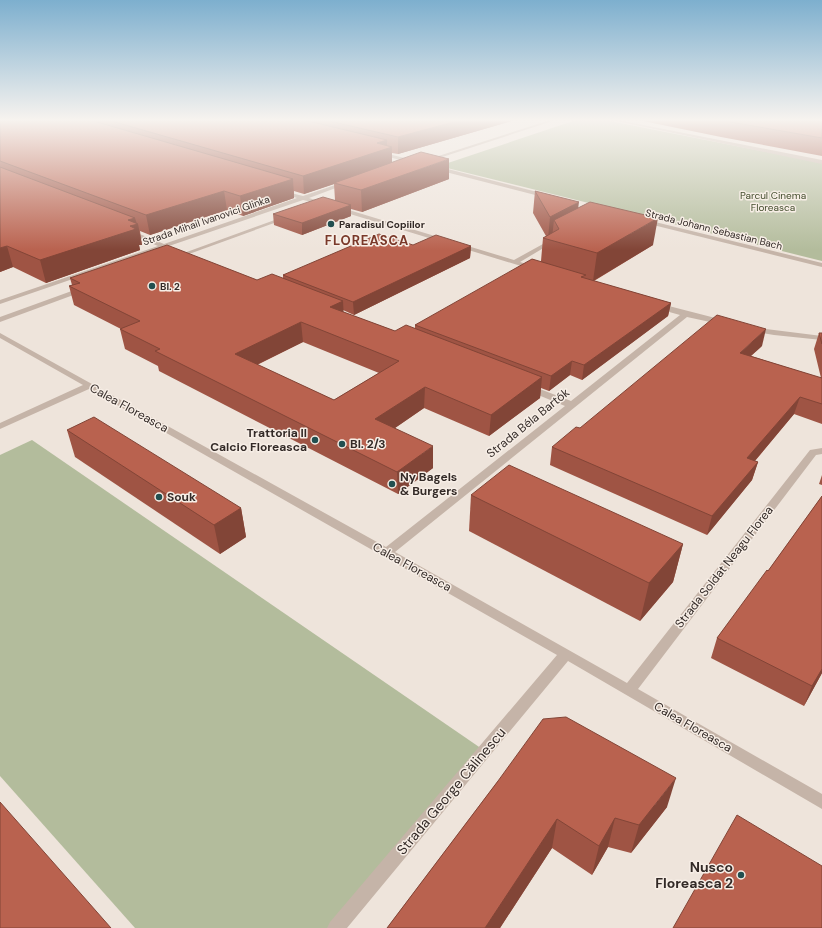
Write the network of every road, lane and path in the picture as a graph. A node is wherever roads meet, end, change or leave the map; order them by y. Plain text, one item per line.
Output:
1 (414, 163) edge
2 (425, 163) edge
3 (399, 165) edge
4 (420, 165) junction
5 (354, 180) edge
6 (277, 190) edge
7 (302, 198) junction
8 (553, 198) edge
9 (330, 202) edge
10 (323, 204) junction
11 (308, 210) edge
12 (294, 215) edge
13 (637, 219) edge
14 (124, 230) edge
15 (561, 237) edge
16 (163, 245) junction
17 (185, 254) junction
18 (195, 258) edge
19 (170, 259) edge
20 (515, 262) junction
21 (822, 265) edge
22 (544, 271) edge
23 (89, 288) edge
24 (0, 302) edge
25 (648, 303) edge
26 (686, 314) junction
27 (0, 320) edge
28 (730, 324) edge
29 (745, 327) edge
30 (0, 335) edge
31 (822, 338) edge
32 (520, 384) edge
33 (89, 386) junction
34 (572, 404) junction
35 (0, 426) edge
36 (822, 451) edge
37 (386, 553) junction
38 (566, 654) junction
39 (629, 690) junction
40 (822, 802) edge
41 (336, 928) edge

1 - 4 street
2 - 4 street
3 - 4 street
4 - 8 street
5 - 7 street, Strada Mihail Ivanovici Glinka
6 - 7 street
7 - 10 street
7 - 16 street, Strada Mihail Ivanovici Glinka
9 - 10 street
10 - 11 street
10 - 20 street
12 - 17 street, Strada Mihail Ivanovici Glinka
13 - 21 street, Strada Johann Sebastian Bach
14 - 16 street
15 - 20 street
16 - 17 street
16 - 24 street, Strada Mihail Ivanovici Glinka
17 - 18 street
17 - 19 street, Strada Mihail Ivanovici Glinka
20 - 22 street
23 - 27 street
25 - 26 street
26 - 28 street
26 - 34 street, Strada Béla Bartók
29 - 31 street
30 - 33 street, Calea Floreasca
32 - 34 street
33 - 35 street
33 - 37 street, Calea Floreasca
34 - 37 street, Strada Béla Bartók
36 - 39 street, Strada Soldat Neagu Florea
37 - 38 street, Calea Floreasca
38 - 39 street, Calea Floreasca
38 - 41 street, Strada George Călinescu
39 - 40 street, Calea Floreasca

